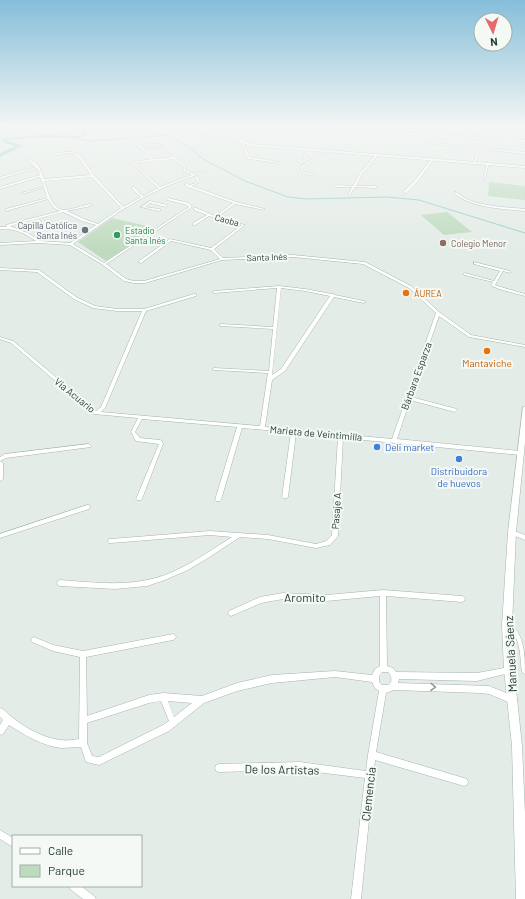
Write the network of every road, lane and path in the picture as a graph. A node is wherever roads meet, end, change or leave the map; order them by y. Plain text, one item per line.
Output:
1 (38, 167) joint
2 (87, 167) edge
3 (139, 167) edge
4 (184, 167) edge
5 (303, 167) edge
6 (367, 167) edge
7 (427, 167) edge
8 (487, 167) edge
9 (206, 171) dead end
10 (312, 175) dead end
11 (40, 176) junction
12 (93, 176) junction
13 (195, 176) junction
14 (0, 178) edge
15 (484, 179) dead end
16 (42, 180) junction
17 (185, 184) dead end
18 (190, 186) junction
19 (337, 186) dead end
20 (45, 187) junction
21 (354, 187) junction
22 (375, 187) dead end
23 (0, 188) edge
24 (133, 188) dead end
25 (160, 188) junction
26 (405, 192) dead end
27 (22, 193) dead end
28 (456, 193) dead end
29 (349, 195) dead end
30 (143, 197) junction
31 (49, 198) junction
32 (168, 199) dead end
33 (174, 201) junction
34 (235, 203) junction
35 (90, 206) dead end
36 (166, 206) junction
37 (123, 209) junction
38 (195, 209) dead end
39 (264, 209) dead end
40 (7, 210) dead end
41 (159, 210) junction
42 (525, 210) edge
43 (62, 211) junction
44 (154, 213) dead end
45 (208, 215) junction
46 (215, 218) junction
47 (40, 222) dead end
48 (194, 224) dead end
49 (98, 225) junction
50 (11, 227) junction
51 (0, 228) edge
52 (16, 230) junction
53 (39, 242) junction
54 (0, 244) edge
55 (71, 244) junction
56 (212, 249) junction
57 (222, 259) junction
58 (140, 262) dead end
59 (474, 263) dead end
60 (104, 264) junction
61 (0, 269) edge
62 (502, 270) junction
63 (509, 272) dead end
64 (465, 274) dead end
65 (495, 282) junction
66 (280, 287) junction
67 (214, 292) dead end
68 (195, 295) dead end
69 (333, 295) junction
70 (525, 295) edge
71 (364, 302) dead end
72 (144, 310) junction
73 (438, 313) junction
74 (221, 325) dead end
75 (274, 328) junction
76 (0, 338) edge
77 (525, 346) edge
78 (214, 369) dead end
79 (271, 372) junction
80 (270, 379) junction
81 (408, 398) junction
82 (525, 409) edge
83 (454, 410) dead end
84 (96, 413) junction
85 (141, 417) junction
86 (240, 426) junction
87 (262, 428) junction
88 (294, 431) junction
89 (341, 436) junction
90 (394, 440) junction
91 (89, 446) dead end
92 (520, 453) junction
93 (0, 459) edge
94 (0, 463) edge
95 (0, 478) edge
96 (285, 497) dead end
97 (139, 499) dead end
98 (218, 500) dead end
99 (87, 507) dead end
100 (512, 532) junction
101 (240, 535) junction
102 (0, 536) edge
103 (525, 538) edge
104 (111, 541) dead end
105 (60, 583) dead end
106 (383, 593) junction
107 (462, 599) dead end
108 (230, 613) dead end
109 (507, 625) junction
110 (173, 637) dead end
111 (34, 640) dead end
112 (84, 654) junction
113 (384, 669) junction
114 (509, 670) junction
115 (525, 671) edge
116 (394, 675) junction
117 (374, 679) junction
118 (394, 686) junction
119 (383, 689) junction
120 (163, 697) junction
121 (202, 700) junction
122 (513, 701) junction
123 (0, 712) edge
124 (8, 720) junction
125 (83, 721) junction
126 (173, 723) junction
127 (0, 731) edge
128 (82, 743) junction
129 (372, 755) junction
130 (219, 768) dead end
131 (370, 775) junction
132 (464, 782) dead end
133 (0, 834) edge
134 (12, 842) edge
135 (73, 887) edge
136 (91, 899) edge
137 (356, 899) edge
138 (522, 899) edge

1 - 11 street
1 - 14 street
2 - 12 street
3 - 25 street
4 - 13 street
5 - 10 street
6 - 21 street
7 - 26 street
8 - 15 street
9 - 13 street
11 - 16 street
11 - 23 street
12 - 16 street
12 - 37 street
13 - 18 street
13 - 25 street
16 - 20 street
17 - 18 street
18 - 34 street
19 - 21 street
20 - 27 street
20 - 31 street
21 - 22 street
21 - 29 street
24 - 30 street
25 - 30 street
28 - 42 street
30 - 37 street
31 - 40 street
31 - 43 street
32 - 33 street
33 - 36 street
33 - 60 street
34 - 39 street
34 - 46 street
35 - 43 street
36 - 41 street
36 - 41 street
37 - 49 street
38 - 45 street, Caoba
41 - 44 street
43 - 49 street
43 - 50 street
45 - 46 street, Caoba
45 - 48 street
46 - 56 street, Caoba
47 - 52 street
49 - 55 street
50 - 51 street
50 - 52 street
52 - 53 street
53 - 54 street, Santa Inés
53 - 55 street, Santa Inés
55 - 60 street, Santa Inés
56 - 57 street
56 - 58 street
57 - 60 street, Santa Inés
57 - 73 street, Santa Inés
59 - 62 street
61 - 72 street
62 - 63 street
62 - 65 street
64 - 65 street
65 - 70 street
66 - 67 street
66 - 69 street
66 - 75 street
68 - 72 street
69 - 71 street
69 - 80 street
72 - 84 street, Via Acuario
73 - 77 street, Santa Inés
73 - 81 street, Bárbara Esparza
74 - 75 street
75 - 79 street
76 - 84 street, Via Acuario
78 - 79 street
79 - 80 street
80 - 87 street
81 - 83 street
81 - 90 street, Bárbara Esparza
82 - 92 street, Manuela Sáenz
84 - 85 street, Marieta de Veintimilla
85 - 86 street, Marieta de Veintimilla
85 - 97 street
86 - 87 street, Marieta de Veintimilla
86 - 98 street
87 - 88 street, Marieta de Veintimilla
88 - 89 street, Marieta de Veintimilla
88 - 96 street
89 - 90 street, Marieta de Veintimilla
89 - 101 street, Pasaje A
90 - 92 street, Marieta de Veintimilla
91 - 93 street
92 - 100 street, Manuela Sáenz
94 - 95 street
99 - 102 street
100 - 103 street
100 - 109 street, Manuela Sáenz
101 - 104 street, Pasaje A
101 - 105 street
106 - 107 street, Aromito
106 - 108 street, Aromito
106 - 113 street
109 - 114 street, Manuela Sáenz
109 - 115 street
110 - 112 street
111 - 112 street
112 - 125 street
113 - 116 street
113 - 117 street
114 - 116 street
114 - 122 street, Manuela Sáenz
116 - 118 street
117 - 119 street
117 - 121 street
118 - 119 street
118 -> 122 street
119 - 129 street, Clemencia
120 - 121 street
120 - 125 street
120 - 126 street
121 - 126 street
122 - 138 street, Manuela Sáenz
123 - 124 street
124 - 127 street
124 - 128 street
125 - 128 street
126 - 128 street
129 - 131 street, Clemencia
129 - 132 street
130 - 131 street, De los Artistas
131 - 137 street, Clemencia
133 - 134 street
135 - 136 street

